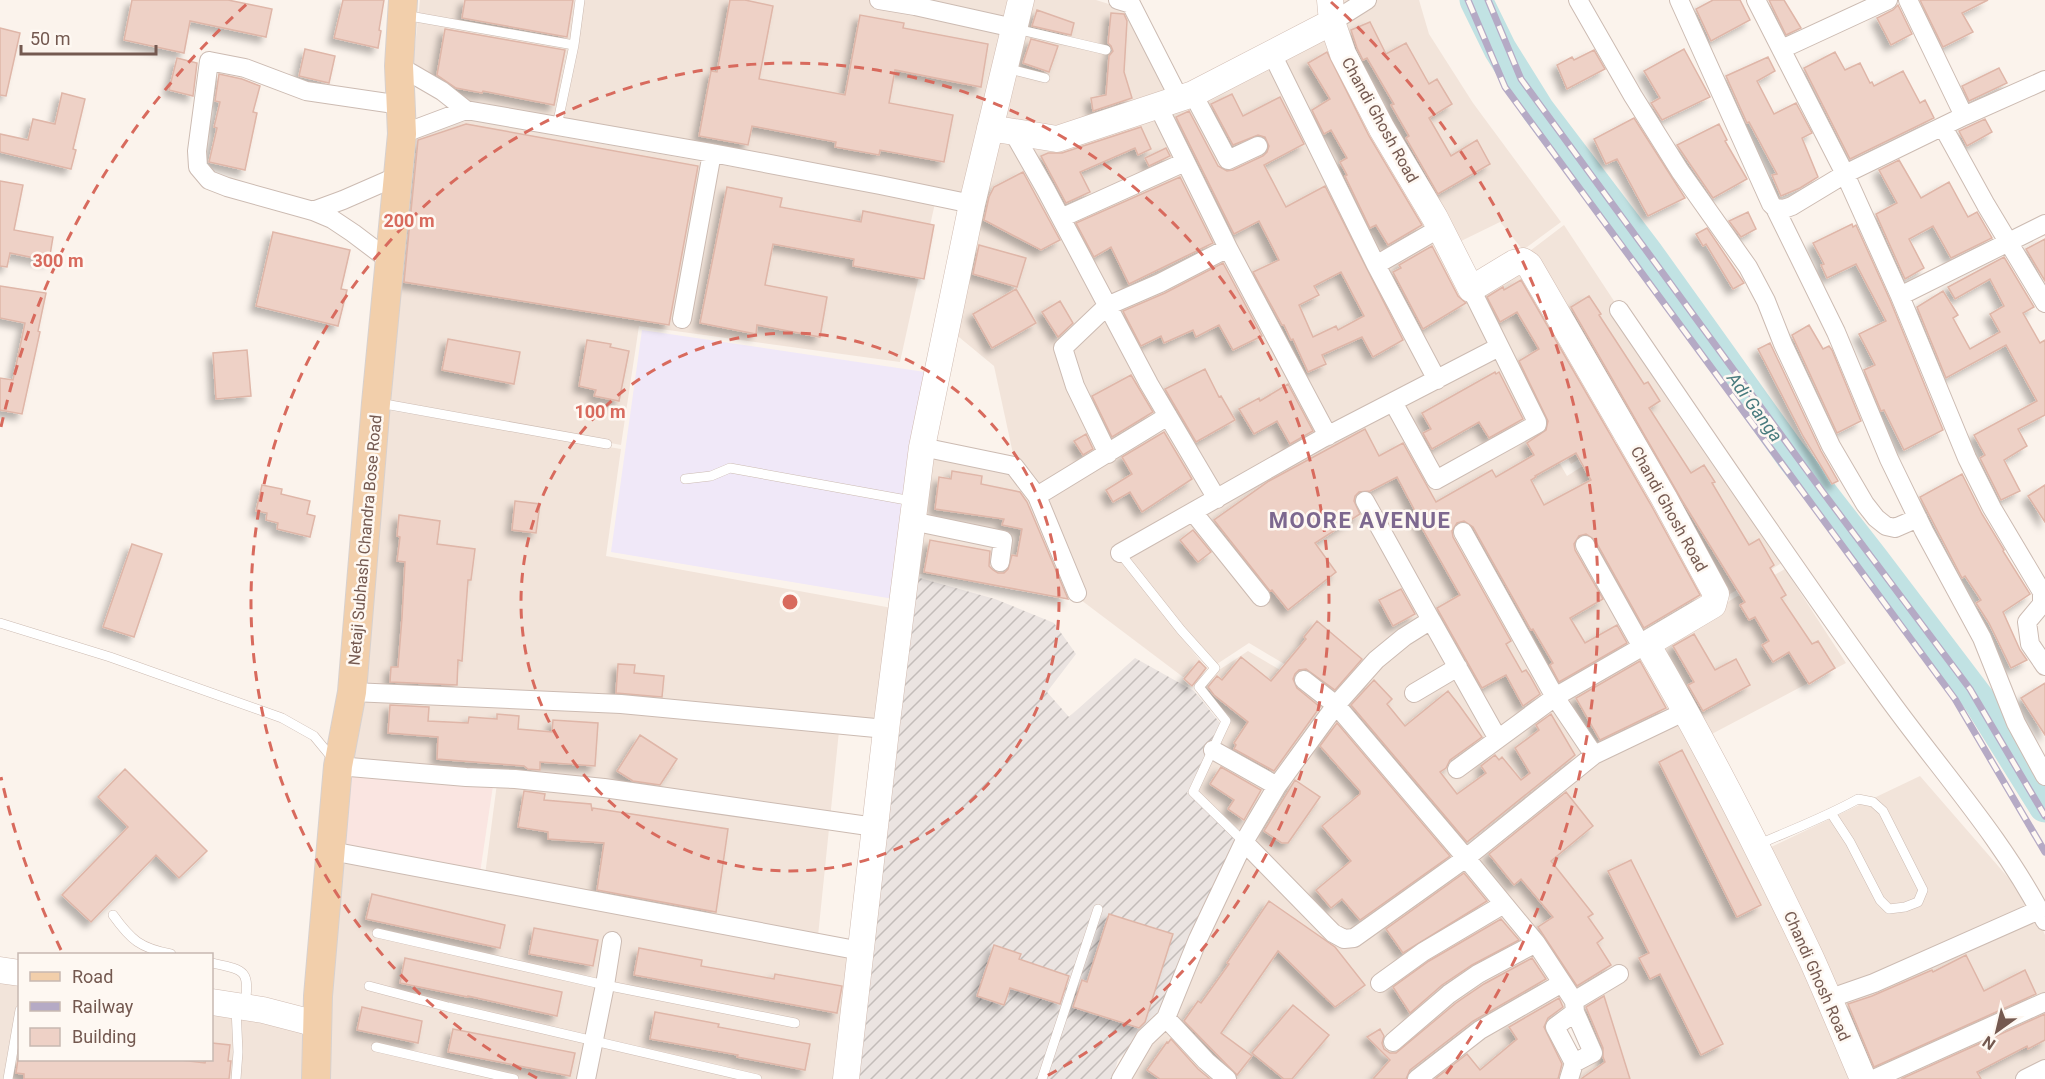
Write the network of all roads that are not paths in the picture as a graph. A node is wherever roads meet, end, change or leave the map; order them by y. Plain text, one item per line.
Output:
1 (580, 0) edge
2 (879, 0) edge
3 (1021, 0) edge
4 (1118, 0) edge
5 (1367, 0) edge
6 (1578, 0) edge
7 (1679, 0) edge
8 (1756, 0) edge
9 (1888, 0) edge
10 (1908, 0) edge
11 (916, 3) edge
12 (402, 7) edge
13 (1331, 11) edge
14 (1014, 28) junction
15 (574, 45) junction
16 (1782, 49) junction
17 (1106, 50) dead end
18 (1272, 54) junction
19 (399, 66) junction
20 (1004, 67) junction
21 (1045, 78) dead end
22 (2045, 80) edge
23 (1176, 100) junction
24 (401, 105) junction
25 (466, 110) junction
26 (1964, 117) junction
27 (557, 126) junction
28 (1943, 127) junction
29 (1002, 130) junction
30 (402, 134) junction
31 (1258, 146) dead end
32 (712, 153) junction
33 (1185, 162) junction
34 (1845, 174) junction
35 (398, 176) junction
36 (972, 204) junction
37 (1775, 208) junction
38 (313, 211) junction
39 (1061, 218) junction
40 (2045, 224) edge
41 (1440, 228) junction
42 (2009, 242) junction
43 (1228, 248) junction
44 (390, 261) junction
45 (1376, 265) junction
46 (1471, 289) junction
47 (1900, 296) junction
48 (2045, 303) edge
49 (1107, 306) junction
50 (1618, 310) dead end
51 (682, 319) dead end
52 (1500, 348) junction
53 (1437, 380) junction
54 (1393, 402) junction
55 (376, 403) junction
56 (1168, 416) junction
57 (1328, 436) junction
58 (607, 444) dead end
59 (922, 447) junction
60 (1108, 453) junction
61 (685, 479) dead end
62 (1037, 496) junction
63 (1217, 499) junction
64 (1365, 501) dead end
65 (913, 511) junction
66 (1193, 512) junction
67 (1918, 518) junction
68 (1463, 532) dead end
69 (1584, 545) dead end
70 (1120, 553) joint
71 (1000, 562) dead end
72 (1077, 593) dead end
73 (1262, 597) dead end
74 (1431, 620) junction
75 (0, 623) edge
76 (1645, 645) junction
77 (2045, 666) edge
78 (1458, 667) junction
79 (1304, 680) dead end
80 (352, 692) junction
81 (1414, 693) dead end
82 (1555, 697) junction
83 (1336, 705) junction
84 (1686, 711) junction
85 (886, 729) junction
86 (1498, 739) junction
87 (1212, 750) junction
88 (1594, 755) junction
89 (338, 765) junction
90 (1457, 769) dead end
91 (2045, 776) edge
92 (1277, 786) junction
93 (1831, 813) junction
94 (875, 827) junction
95 (1244, 843) junction
96 (1755, 845) junction
97 (331, 851) junction
98 (1466, 858) junction
99 (1504, 904) junction
100 (1098, 909) dead end
101 (113, 915) dead end
102 (2042, 916) edge
103 (377, 933) dead end
104 (612, 941) dead end
105 (1536, 943) junction
106 (861, 951) junction
107 (165, 953) edge
108 (213, 963) edge
109 (0, 970) edge
110 (18, 973) edge
111 (1619, 974) dead end
112 (1380, 983) dead end
113 (1562, 983) junction
114 (605, 985) junction
115 (369, 986) dead end
116 (1828, 999) junction
117 (2045, 1002) edge
118 (239, 1006) edge
119 (1574, 1007) junction
120 (317, 1010) junction
121 (1166, 1018) junction
122 (18, 1019) edge
123 (795, 1023) dead end
124 (595, 1041) junction
125 (1393, 1042) dead end
126 (376, 1047) dead end
127 (2045, 1069) edge
128 (1572, 1071) edge
129 (5, 1077) edge
130 (236, 1079) edge
131 (316, 1079) edge
132 (514, 1079) edge
133 (586, 1079) edge
134 (757, 1079) edge
135 (846, 1079) edge
136 (1042, 1079) edge
137 (1121, 1079) edge
138 (1227, 1079) edge
139 (1417, 1079) edge
140 (1863, 1079) edge
141 (1874, 1079) edge
142 (2025, 1079) edge

1 - 15 lane
2 - 11 street
3 - 14 street
4 - 23 street
5 - 13 street
6 - 67 street
7 - 37 street
8 - 16 street
9 - 16 street
10 - 26 street
11 - 14 street
12 - 15 lane
12 - 19 main road, Netaji Subhash Chandra Bose Road
13 - 18 street
13 - 41 street, Chandi Ghosh Road
14 - 17 lane
14 - 20 street
15 - 27 lane
16 - 34 street
18 - 23 street
18 - 45 street
19 - 24 main road, Netaji Subhash Chandra Bose Road
19 - 25 street
20 - 21 lane
20 - 29 street
22 - 26 street
23 - 29 street
23 - 31 street
23 - 33 street
24 - 30 main road, Netaji Subhash Chandra Bose Road
24 - 38 street
25 - 27 street
25 - 30 street
26 - 28 street
27 - 32 street
28 - 34 street
28 - 42 street
29 - 36 street
29 - 39 street
30 - 35 main road, Netaji Subhash Chandra Bose Road
32 - 36 street
32 - 51 street
33 - 39 street
33 - 43 street
34 - 37 street
34 - 47 street
35 - 38 street
35 - 44 main road, Netaji Subhash Chandra Bose Road
36 - 59 street
37 - 67 street
38 - 44 street
39 - 49 street
40 - 42 street
41 - 45 street
41 - 46 street, Chandi Ghosh Road
42 - 47 street
42 - 48 street
43 - 49 street
43 - 57 street
44 - 55 main road, Netaji Subhash Chandra Bose Road
45 - 53 street
46 - 52 street
46 - 76 street, Chandi Ghosh Road
47 - 77 street
49 - 56 street
49 - 60 street
50 - 102 street
52 - 53 street
52 - 54 street
53 - 54 street
54 - 57 street
55 - 58 lane
55 - 80 main road, Netaji Subhash Chandra Bose Road
56 - 60 street
56 - 63 street
57 - 63 street
59 - 62 street
59 - 65 street
60 - 62 street
61 - 65 lane
62 - 72 street
63 - 66 street
64 - 74 street
65 - 71 street
65 - 85 street
66 - 70 street
66 - 73 street
67 - 91 street
68 - 82 street
69 - 76 street
70 - 87 lane
74 - 78 street
74 - 83 street
75 - 89 lane
76 - 82 street
76 - 84 street, Chandi Ghosh Road
78 - 81 street
78 - 86 street
79 - 83 street
80 - 85 street
80 - 89 main road, Netaji Subhash Chandra Bose Road
82 - 86 street
82 - 88 street
83 - 92 street
83 - 98 street
84 - 88 street
84 - 96 street, Chandi Ghosh Road
85 - 94 street
86 - 90 street
87 - 92 street
87 - 95 lane
88 - 98 street
89 - 94 street
89 - 97 main road, Netaji Subhash Chandra Bose Road
92 - 95 street
93 - 93 lane
93 - 96 lane
94 - 106 street
95 - 98 street
95 - 121 street
96 - 116 street, Chandi Ghosh Road
97 - 106 street
97 - 120 main road, Netaji Subhash Chandra Bose Road
98 - 99 street
99 - 105 street
99 - 112 street
100 - 136 lane
101 - 107 lane
102 - 116 street
103 - 114 lane
104 - 114 street
105 - 113 street
105 - 125 street
106 - 135 street
108 - 118 lane
109 - 110 street
111 - 119 street
113 - 119 street
113 - 139 street
114 - 123 lane
114 - 124 street
115 - 124 lane
116 - 140 street, Chandi Ghosh Road
117 - 141 street
118 - 120 street
118 - 130 lane
119 - 128 street
120 - 131 main road, Netaji Subhash Chandra Bose Road
121 - 137 street
121 - 138 street
122 - 129 lane
124 - 133 street
124 - 134 lane
126 - 132 lane
127 - 142 street

